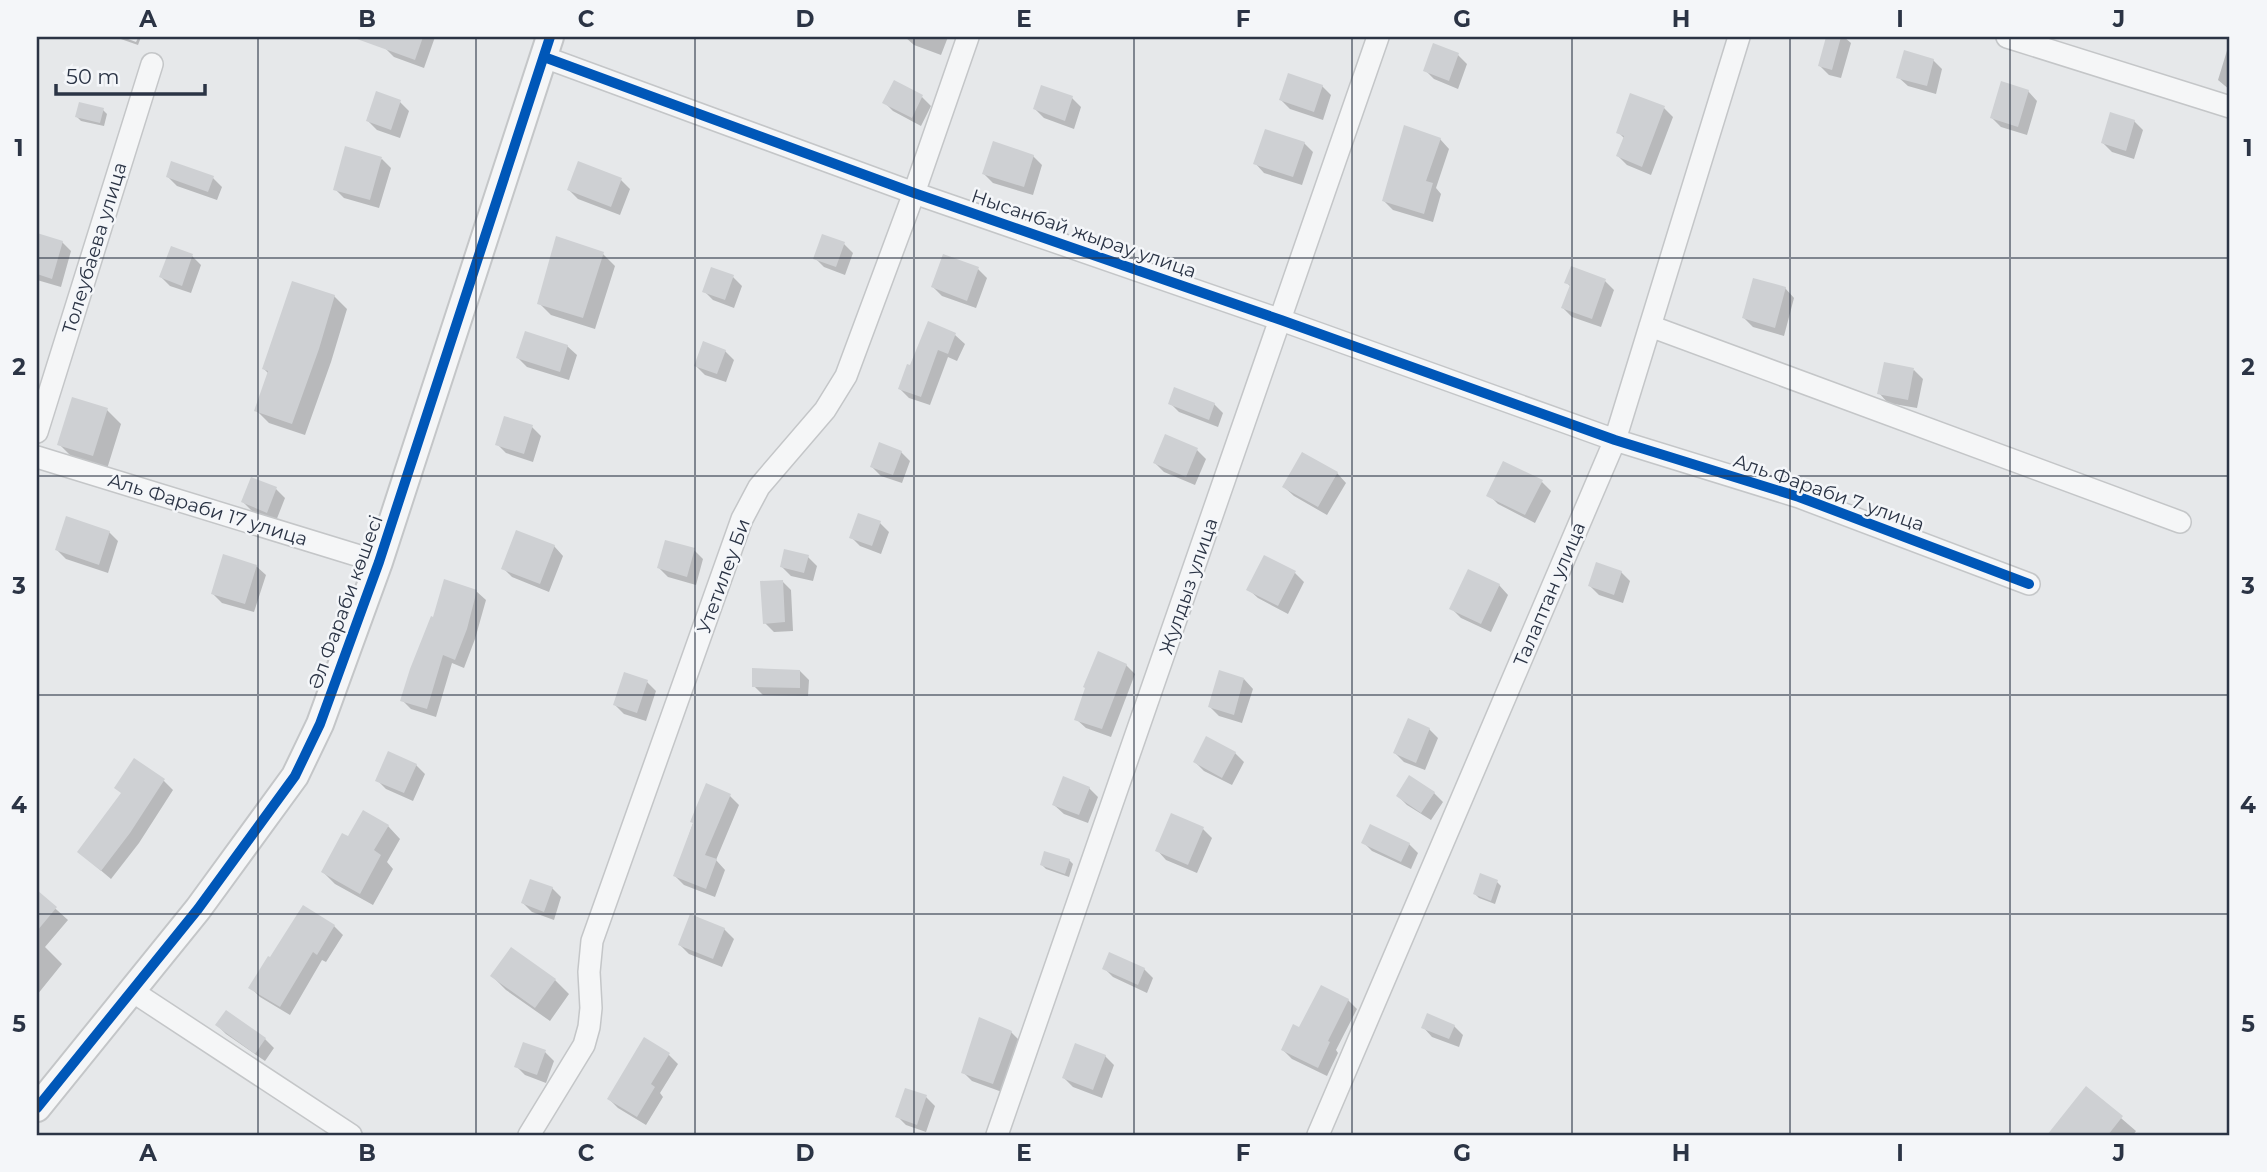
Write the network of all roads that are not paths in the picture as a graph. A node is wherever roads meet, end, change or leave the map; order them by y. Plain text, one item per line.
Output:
1 (968, 37) edge
2 (1378, 37) edge
3 (1739, 37) edge
4 (2007, 37) edge
5 (547, 47) edge
6 (152, 64) dead end
7 (2230, 107) edge
8 (914, 193) junction
9 (1281, 320) junction
10 (1650, 326) junction
11 (37, 432) edge
12 (1615, 440) junction
13 (37, 457) edge
14 (2180, 522) dead end
15 (379, 562) junction
16 (2029, 584) dead end
17 (132, 991) junction
18 (37, 1108) edge
19 (351, 1135) edge
20 (529, 1135) edge
21 (996, 1135) edge
22 (1318, 1135) edge

1 - 8 street, Утетилеу Би
2 - 9 street, Жулдыз улица
3 - 10 street, Талаптан улица
4 - 7 street
5 - 8 street, Нысанбай жырау улица
5 - 15 street, Әл Фараби көшесі
6 - 11 street, Толеубаева улица
8 - 9 street, Нысанбай жырау улица
8 - 20 street, Утетилеу Би
9 - 12 street, Нысанбай жырау улица
9 - 21 street, Жулдыз улица
10 - 12 street, Талаптан улица
10 - 14 street
12 - 16 street, Аль Фараби 7 улица
12 - 22 street, Талаптан улица
13 - 15 street, Аль Фараби 17 улица
15 - 17 street, Әл Фараби көшесі
17 - 18 street, Әл Фараби көшесі
17 - 19 street

